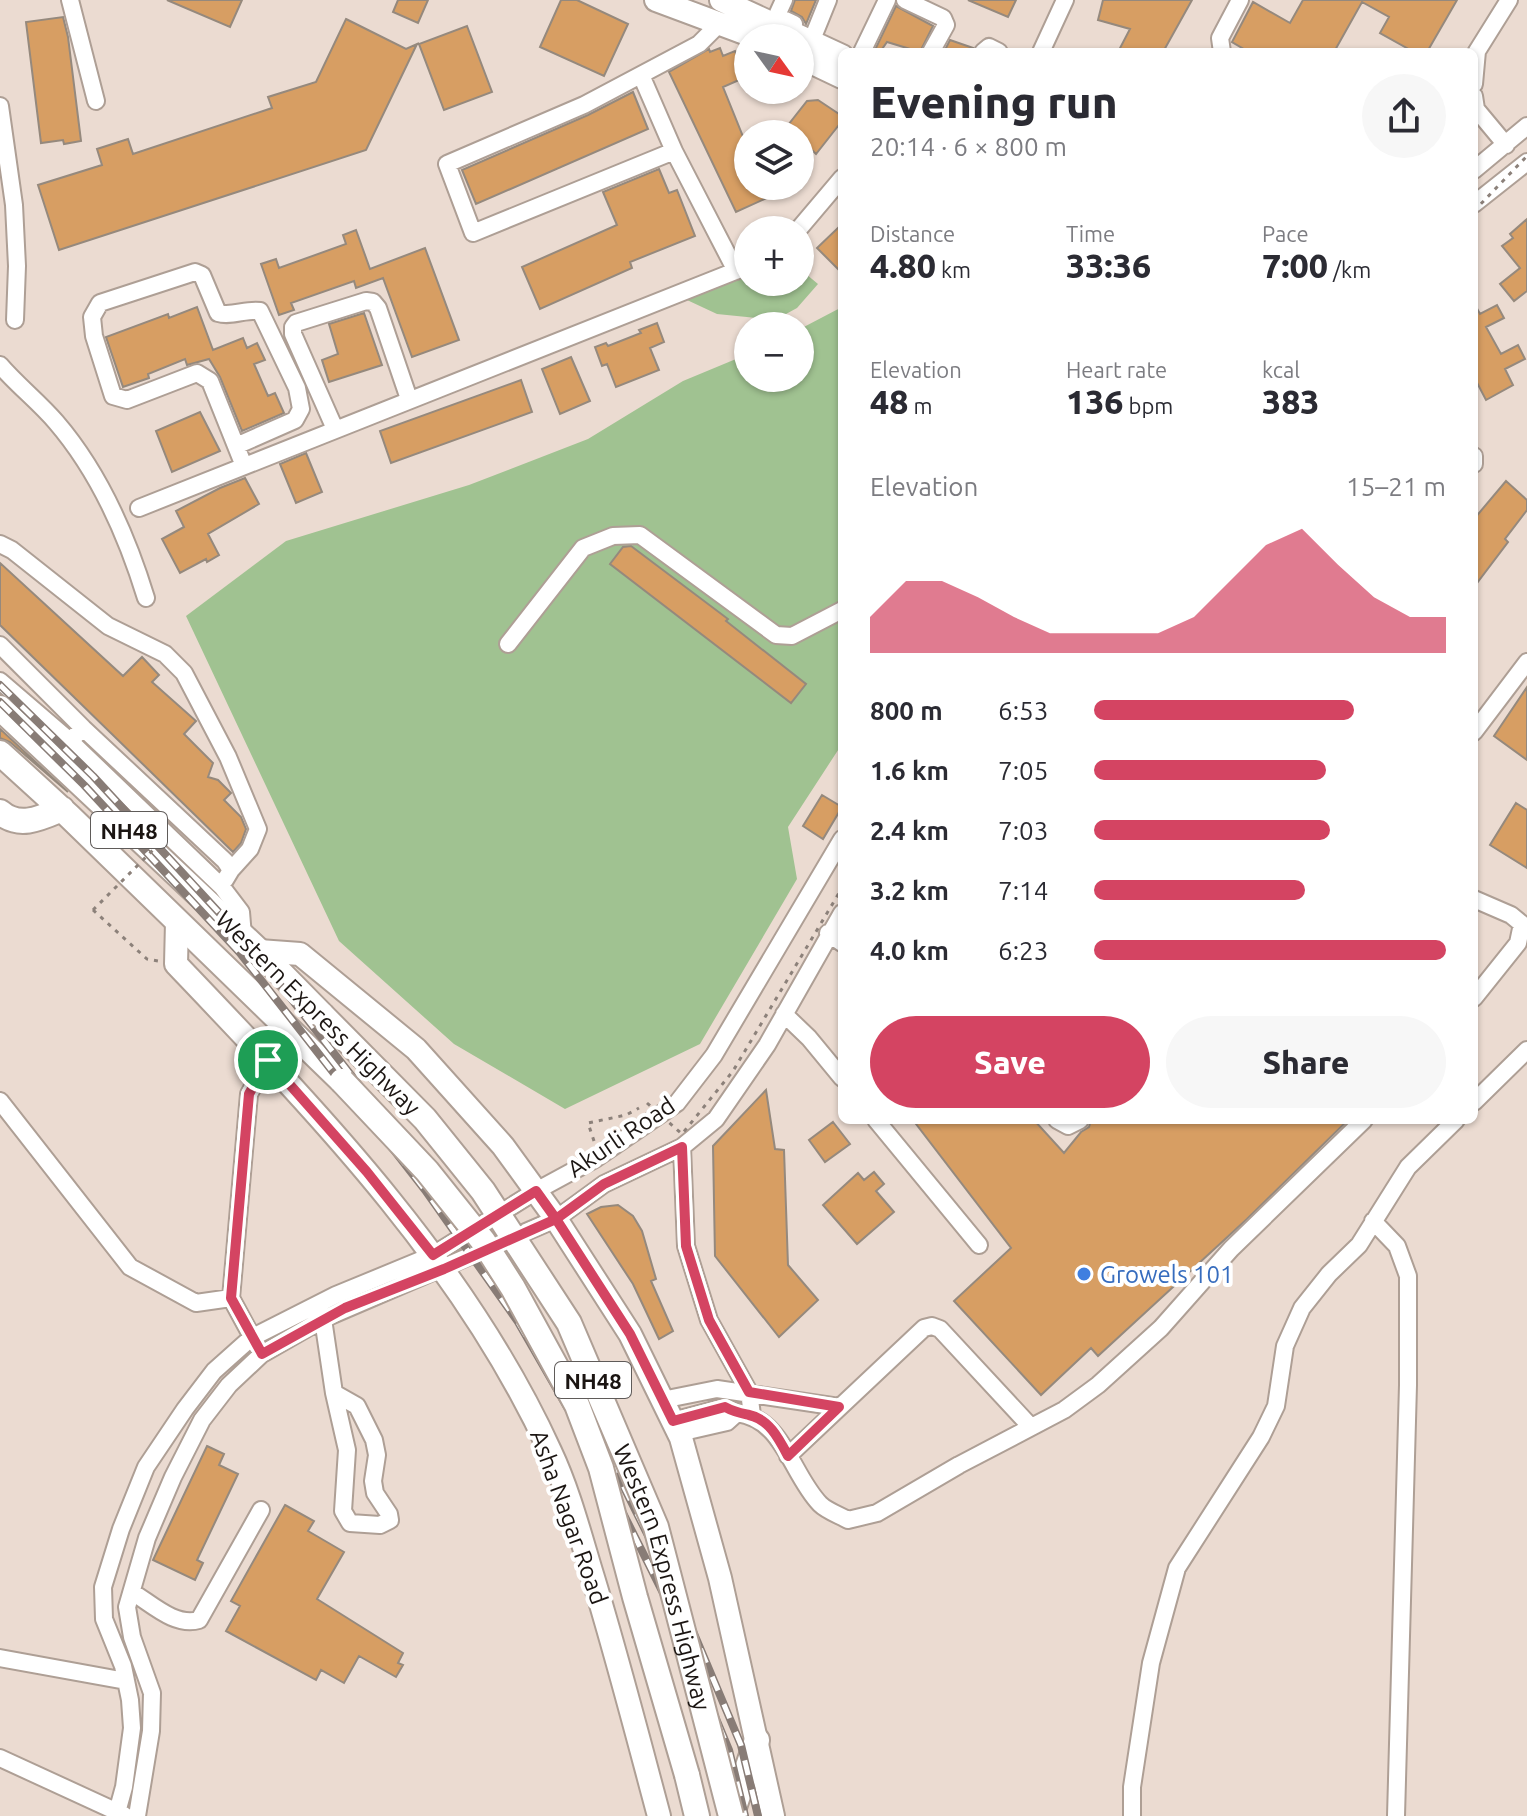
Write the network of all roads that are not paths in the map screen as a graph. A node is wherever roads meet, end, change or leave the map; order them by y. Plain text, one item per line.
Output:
1 (70, 0) edge
2 (656, 0) edge
3 (784, 0) edge
4 (828, 0) edge
5 (887, 0) edge
6 (905, 0) edge
7 (1065, 0) edge
8 (1240, 0) edge
9 (1509, 0) edge
10 (721, 11) edge
11 (739, 24) edge
12 (755, 24) edge
13 (787, 24) edge
14 (814, 31) edge
15 (814, 46) edge
16 (864, 48) edge
17 (933, 48) edge
18 (1043, 48) edge
19 (1221, 48) edge
20 (814, 50) edge
21 (1478, 51) edge
22 (838, 55) edge
23 (838, 73) edge
24 (641, 75) junction
25 (96, 101) dead end
26 (0, 106) edge
27 (1478, 111) edge
28 (1527, 126) edge
29 (1506, 145) junction
30 (674, 151) junction
31 (1527, 162) edge
32 (1478, 167) edge
33 (838, 183) edge
34 (1478, 201) edge
35 (810, 216) edge
36 (734, 254) edge
37 (734, 271) edge
38 (15, 320) dead end
39 (0, 365) edge
40 (409, 399) junction
41 (335, 429) junction
42 (236, 446) junction
43 (244, 466) junction
44 (139, 508) dead end
45 (0, 544) edge
46 (146, 598) dead end
47 (838, 612) edge
48 (508, 644) dead end
49 (0, 645) edge
50 (1527, 662) edge
51 (0, 681) edge
52 (0, 708) edge
53 (1478, 727) edge
54 (83, 728) junction
55 (70, 741) junction
56 (0, 753) edge
57 (62, 809) junction
58 (0, 812) edge
59 (838, 846) edge
60 (231, 870) junction
61 (216, 896) junction
62 (1478, 901) edge
63 (177, 922) junction
64 (835, 938) edge
65 (251, 943) junction
66 (1478, 993) edge
67 (784, 1014) junction
68 (286, 1027) junction
69 (1527, 1050) edge
70 (268, 1060) junction
71 (838, 1073) edge
72 (1478, 1098) edge
73 (0, 1101) edge
74 (879, 1124) edge
75 (1360, 1124) edge
76 (1452, 1124) edge
77 (682, 1147) junction
78 (536, 1191) junction
79 (556, 1219) junction
80 (1373, 1221) junction
81 (979, 1245) dead end
82 (439, 1262) junction
83 (231, 1298) junction
84 (323, 1319) junction
85 (251, 1338) junction
86 (262, 1354) junction
87 (749, 1392) junction
88 (334, 1393) junction
89 (662, 1400) junction
90 (839, 1407) junction
91 (744, 1414) junction
92 (676, 1427) junction
93 (1031, 1427) junction
94 (788, 1456) junction
95 (261, 1510) dead end
96 (132, 1592) junction
97 (0, 1658) edge
98 (126, 1681) junction
99 (757, 1740) junction
100 (0, 1758) edge
101 (120, 1815) edge
102 (137, 1816) edge
103 (659, 1816) edge
104 (697, 1816) edge
105 (731, 1816) edge
106 (773, 1816) edge
107 (1132, 1816) edge
108 (1396, 1816) edge

1 - 25 street
2 - 10 main road
3 - 13 street
4 - 14 street
5 - 16 street
6 - 17 street
7 - 18 street
8 - 19 street
9 - 21 street
10 - 11 main road
10 - 12 main road
10 - 24 street
15 - 22 main road
20 - 23 main road
24 - 30 street
24 - 30 street
26 - 38 street
27 - 29 street
28 - 29 street
29 - 32 street
30 - 36 street
31 - 34 street
33 - 35 street
37 - 40 street
39 - 46 street
40 - 41 street
40 - 41 street
41 - 43 street
42 - 42 street
42 - 43 street
43 - 44 street
45 - 60 street
47 - 48 street
49 - 54 street
50 - 53 street
51 - 55 street
52 - 61 highway, Western Express Highway / NH48
54 - 55 street
54 - 60 street
55 - 61 street
56 - 57 highway, Western Express Highway / NH48
57 - 58 highway
57 - 63 highway, Western Express Highway / NH48
59 - 78 street, Akurli Road
60 - 61 street
61 - 65 highway, Western Express Highway / NH48
62 - 66 street
63 - 68 highway, Western Express Highway / NH48
63 - 70 main road, Asha Nagar Road
64 - 67 street, Akurli Road
65 - 78 main road
65 - 105 highway, Western Express Highway / NH48, bridge
67 - 71 street
67 - 77 street, Akurli Road
68 - 70 street
68 - 104 highway, Western Express Highway / NH48, bridge
69 - 72 street
70 - 82 main road, Asha Nagar Road
70 - 83 street
73 - 83 street
74 - 81 street
75 - 93 street
76 - 80 street
77 - 79 street, Akurli Road
77 - 87 street
78 - 79 main road
78 - 82 street, Akurli Road
79 - 82 street, Akurli Road
79 - 89 main road
80 - 107 street
80 - 108 street
82 - 84 street, Akurli Road
82 - 85 street, Akurli Road
82 - 103 main road, Asha Nagar Road
83 - 85 street
84 - 86 street, Akurli Road
84 - 88 street
85 - 86 street
85 - 98 street, Akurli Road
86 - 96 street, Akurli Road
87 - 89 street
87 - 90 street
87 - 91 street
88 - 88 street
89 - 92 main road
90 - 93 street
90 - 94 street
91 - 92 street
91 - 94 street
92 - 99 main road
93 - 94 street
95 - 96 street
96 - 102 street, Akurli Road
97 - 98 street
98 - 101 street, Akurli Road
99 - 105 highway
99 - 106 main road
100 - 101 street

